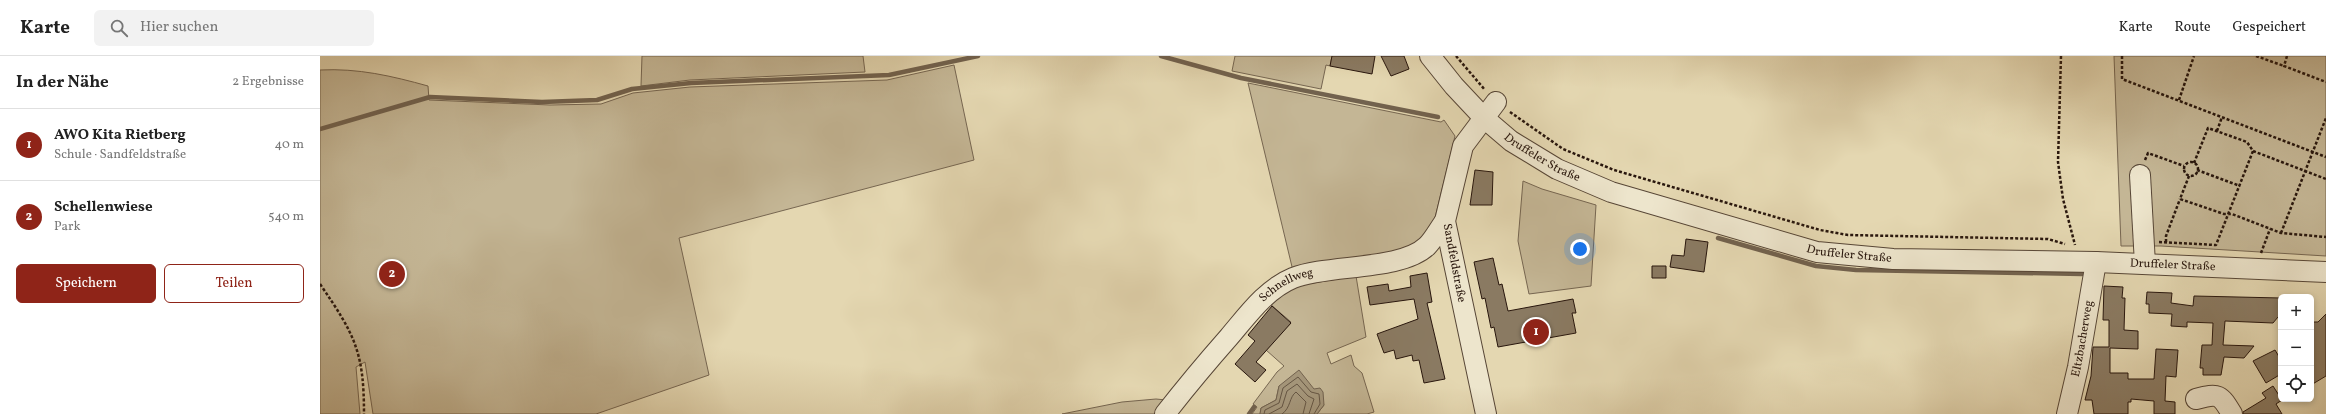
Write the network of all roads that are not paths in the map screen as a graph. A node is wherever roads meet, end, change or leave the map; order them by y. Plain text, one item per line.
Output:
1 (1430, 56) edge
2 (1496, 102) road end
3 (1484, 118) junction
4 (2140, 174) dead end
5 (1445, 221) junction
6 (2096, 262) junction
7 (2145, 264) junction
8 (2326, 272) edge
9 (2196, 399) dead end
10 (1165, 414) edge
11 (1486, 414) edge
12 (2066, 414) edge
13 (2232, 414) edge

1 - 3 street, Druffeler Straße
2 - 3 street, Sandfeldstraße
3 - 5 street, Sandfeldstraße
3 - 6 street, Druffeler Straße
4 - 7 street
5 - 10 street, Schnellweg
5 - 11 street, Sandfeldstraße
6 - 7 street, Druffeler Straße
6 - 12 street, Eltzbacherweg
7 - 8 street, Druffeler Straße
9 - 13 street

